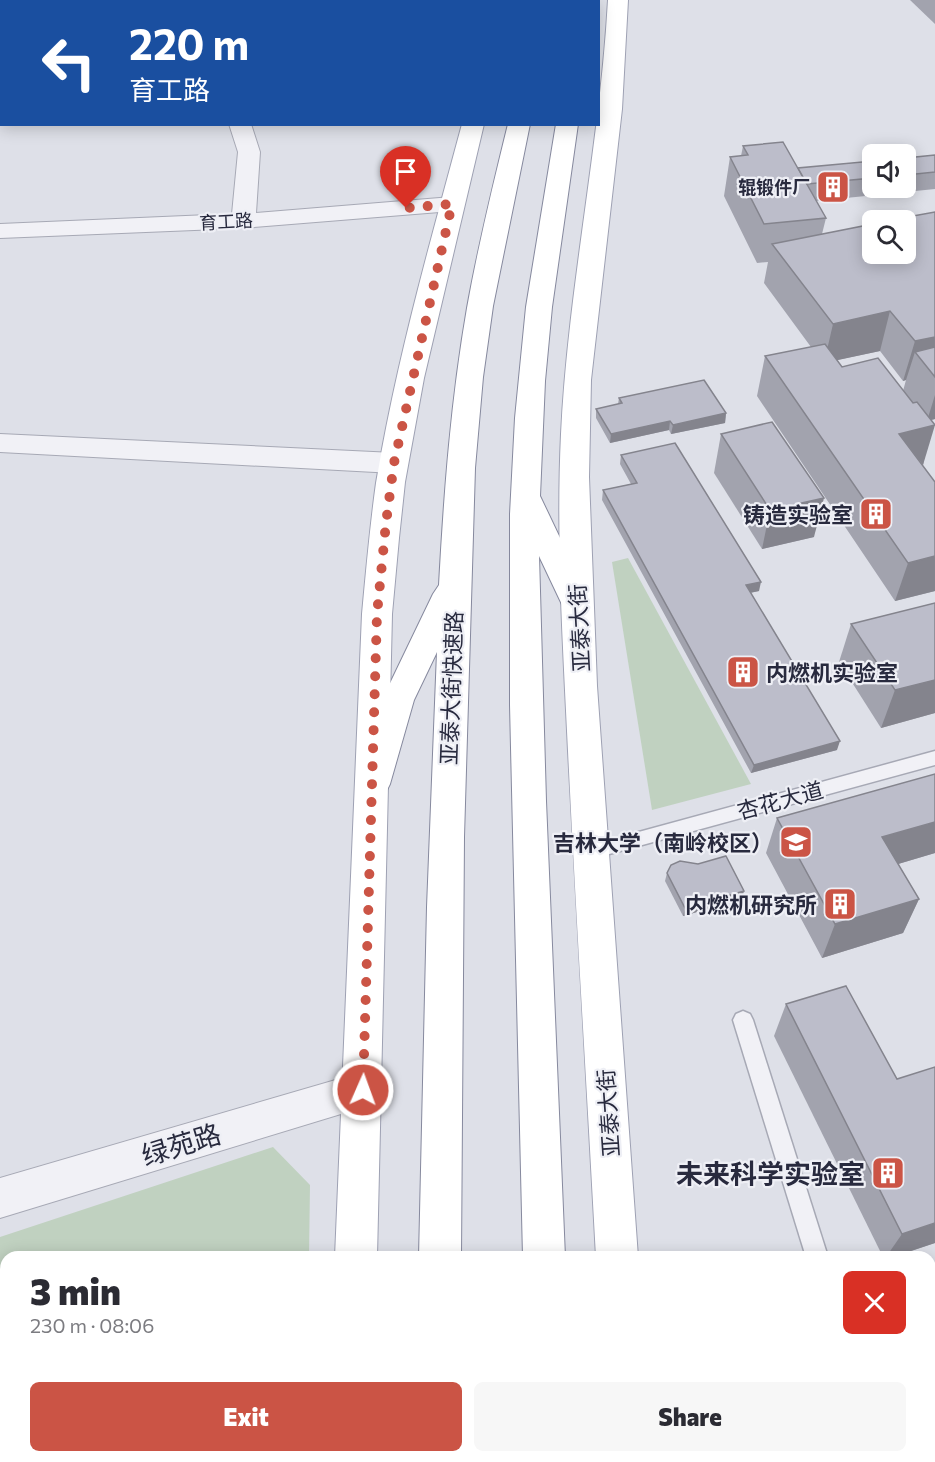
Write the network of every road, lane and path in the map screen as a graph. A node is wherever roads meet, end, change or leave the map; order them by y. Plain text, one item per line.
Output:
1 (618, 0) edge
2 (241, 126) edge
3 (472, 126) edge
4 (519, 126) edge
5 (567, 126) edge
6 (452, 204) junction
7 (243, 221) junction
8 (0, 231) edge
9 (0, 443) edge
10 (394, 463) junction
11 (526, 493) junction
12 (455, 579) junction
13 (577, 605) junction
14 (935, 758) edge
15 (373, 784) junction
16 (591, 852) junction
17 (743, 1020) dead end
18 (363, 1090) junction
19 (0, 1198) edge
20 (356, 1251) edge
21 (440, 1251) edge
22 (543, 1251) edge
23 (617, 1251) edge
24 (815, 1251) edge

1 - 13 main road, 亚泰大街
2 - 7 street
3 - 6 main road
4 - 12 main road, 亚泰大街快速路
5 - 11 main road
6 - 7 street, 育工路
6 - 10 main road
7 - 8 street, 育工路
9 - 10 street
10 - 15 main road
11 - 13 main road
11 - 22 main road
12 - 15 main road
12 - 21 main road, 亚泰大街快速路
13 - 16 main road, 亚泰大街
14 - 16 lane, 杏花大道
15 - 18 main road
16 - 23 main road, 亚泰大街
17 - 24 lane
18 - 19 street, 绿苑路
18 - 20 main road

